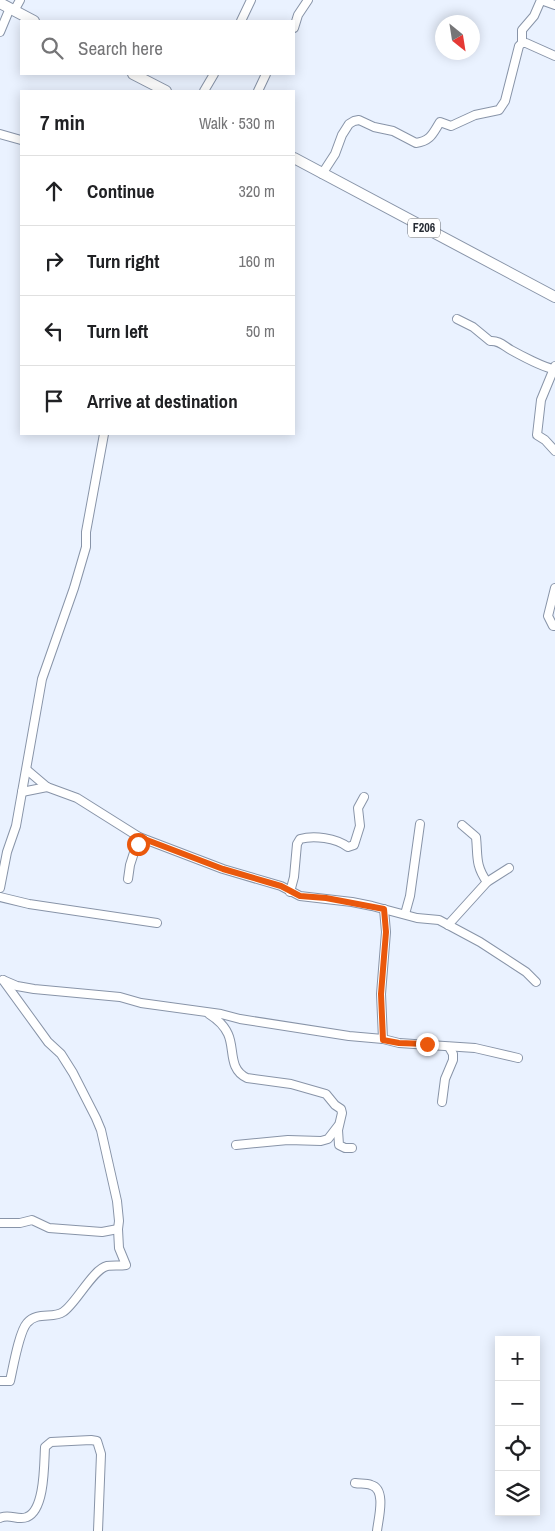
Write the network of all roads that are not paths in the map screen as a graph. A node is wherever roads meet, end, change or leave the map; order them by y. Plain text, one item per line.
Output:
1 (20, 0) edge
2 (251, 0) edge
3 (308, 0) edge
4 (0, 3) edge
5 (555, 5) edge
6 (12, 10) junction
7 (32, 20) edge
8 (241, 20) edge
9 (295, 25) edge
10 (0, 32) edge
11 (522, 43) junction
12 (555, 56) edge
13 (135, 75) edge
14 (213, 75) edge
15 (266, 75) edge
16 (164, 90) edge
17 (205, 90) edge
18 (258, 90) edge
19 (0, 134) edge
20 (20, 140) edge
21 (295, 159) edge
22 (322, 174) junction
23 (555, 297) edge
24 (457, 319) dead end
25 (554, 367) edge
26 (104, 435) edge
27 (555, 451) edge
28 (555, 588) edge
29 (555, 626) edge
30 (27, 770) junction
31 (47, 787) junction
32 (22, 792) junction
33 (364, 797) dead end
34 (420, 824) dead end
35 (462, 825) dead end
36 (139, 837) junction
37 (509, 868) dead end
38 (128, 879) dead end
39 (487, 882) junction
40 (0, 888) edge
41 (290, 892) junction
42 (0, 896) edge
43 (384, 909) junction
44 (404, 914) junction
45 (157, 923) dead end
46 (448, 925) junction
47 (2, 978) edge
48 (536, 982) dead end
49 (207, 1013) junction
50 (383, 1040) junction
51 (449, 1047) junction
52 (518, 1058) dead end
53 (442, 1102) dead end
54 (340, 1122) junction
55 (236, 1145) dead end
56 (352, 1148) dead end
57 (0, 1223) edge
58 (118, 1229) junction
59 (0, 1381) edge
60 (355, 1483) dead end
61 (0, 1518) edge
62 (98, 1531) edge
63 (378, 1531) edge

1 - 6 street
2 - 8 street
3 - 9 street
4 - 6 main road
5 - 11 street
6 - 7 main road
6 - 10 street
11 - 12 street
11 - 22 street
13 - 16 main road
14 - 17 street
15 - 18 street
19 - 20 street
21 - 22 main road, F206
22 - 23 main road, F206
24 - 25 street
25 - 27 street
26 - 30 street
28 - 29 street
30 - 31 street
30 - 32 street
31 - 32 street
31 - 36 street
32 - 40 street
33 - 41 street
34 - 44 street
35 - 39 street
36 - 38 street
36 - 41 street
37 - 39 street
39 - 46 street
41 - 43 street
42 - 45 street
43 - 44 street
43 - 50 street
44 - 46 street
46 - 48 street
47 - 49 street
47 - 58 street
49 - 50 street
49 - 54 street
50 - 51 street
51 - 52 street
51 - 53 street
54 - 55 street
54 - 56 street
57 - 58 street
58 - 59 street
60 - 63 street
61 - 62 street

